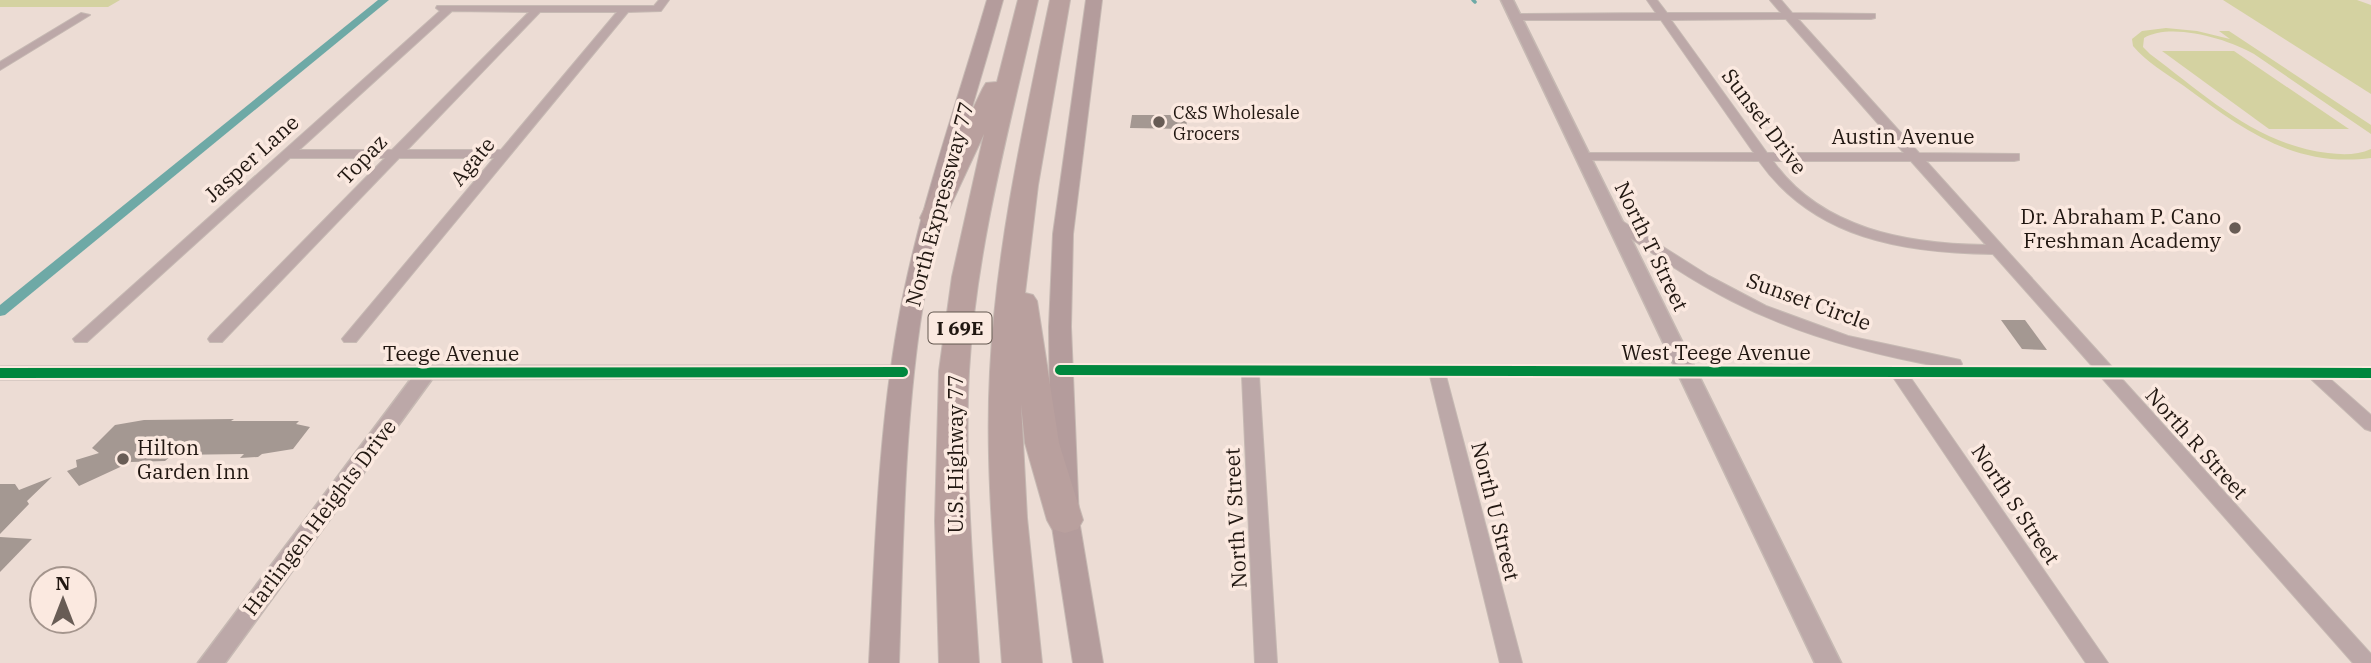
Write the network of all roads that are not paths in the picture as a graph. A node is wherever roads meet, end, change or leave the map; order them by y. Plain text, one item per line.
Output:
1 (995, 0) edge
2 (1028, 0) edge
3 (1060, 0) edge
4 (1094, 0) edge
5 (1652, 0) edge
6 (1774, 0) edge
7 (661, 4) edge
8 (445, 5) edge
9 (538, 8) junction
10 (1511, 8) edge
11 (625, 9) junction
12 (85, 15) dead end
13 (1664, 16) junction
14 (1871, 16) dead end
15 (1789, 17) junction
16 (0, 67) edge
17 (287, 154) junction
18 (396, 154) junction
19 (505, 154) junction
20 (1583, 157) junction
21 (1763, 157) junction
22 (2014, 157) dead end
23 (1915, 158) junction
24 (933, 218) junction
25 (1614, 220) junction
26 (1996, 250) junction
27 (1016, 255) junction
28 (81, 339) dead end
29 (216, 339) dead end
30 (350, 339) dead end
31 (1060, 370) junction
32 (1250, 370) junction
33 (1687, 370) junction
34 (1437, 371) junction
35 (1897, 371) junction
36 (427, 372) junction
37 (903, 372) junction
38 (2009, 372) junction
39 (2105, 372) junction
40 (0, 373) edge
41 (2314, 373) junction
42 (2371, 373) edge
43 (2371, 425) edge
44 (1065, 520) junction
45 (211, 663) edge
46 (884, 663) edge
47 (959, 663) edge
48 (1022, 663) edge
49 (1088, 663) edge
50 (1266, 663) edge
51 (1511, 663) edge
52 (1828, 663) edge
53 (2097, 663) edge
54 (2366, 663) edge

1 - 24 main road, North Expressway 77
2 - 24 highway
2 - 47 highway, U.S. Highway 77 / I 69E
3 - 27 highway, I 69E
4 - 31 main road
5 - 13 street, Sunset Drive
6 - 15 street, North R Street
7 - 11 street
8 - 9 street
8 - 17 street, Jasper Lane
9 - 11 street
9 - 18 street, Topaz
10 - 13 street
10 - 20 street, North T Street
11 - 19 street, Agate
12 - 16 street
13 - 15 street
13 - 21 street, Sunset Drive
14 - 15 street
15 - 23 street, North R Street
17 - 18 street
17 - 28 street, Jasper Lane
18 - 19 street
18 - 29 street, Topaz
19 - 30 street, Agate
20 - 21 street, Austin Avenue
20 - 25 street, North T Street
21 - 23 street, Austin Avenue
21 - 26 street, Sunset Drive
22 - 23 street, Austin Avenue
23 - 26 street, North R Street
24 - 37 main road, North Expressway 77
25 - 33 street, North T Street
25 - 38 street, Sunset Circle
26 - 39 street, North R Street
27 - 44 highway
27 - 48 highway, I 69E
31 - 32 street, West Teege Avenue
31 - 44 main road
32 - 34 street, West Teege Avenue
32 - 50 street, North V Street
33 - 34 street, West Teege Avenue
33 - 35 street, West Teege Avenue
33 - 52 street, North T Street
34 - 51 street, North U Street
35 - 38 street, West Teege Avenue
35 - 53 street, North S Street
36 - 37 street, Teege Avenue
36 - 40 street, Teege Avenue
36 - 45 street, Harlingen Heights Drive
37 - 46 main road, North Expressway 77
38 - 39 street, West Teege Avenue
39 - 41 street, West Teege Avenue
39 - 54 street, North R Street
41 - 42 street, West Teege Avenue
41 - 43 street
44 - 49 main road

